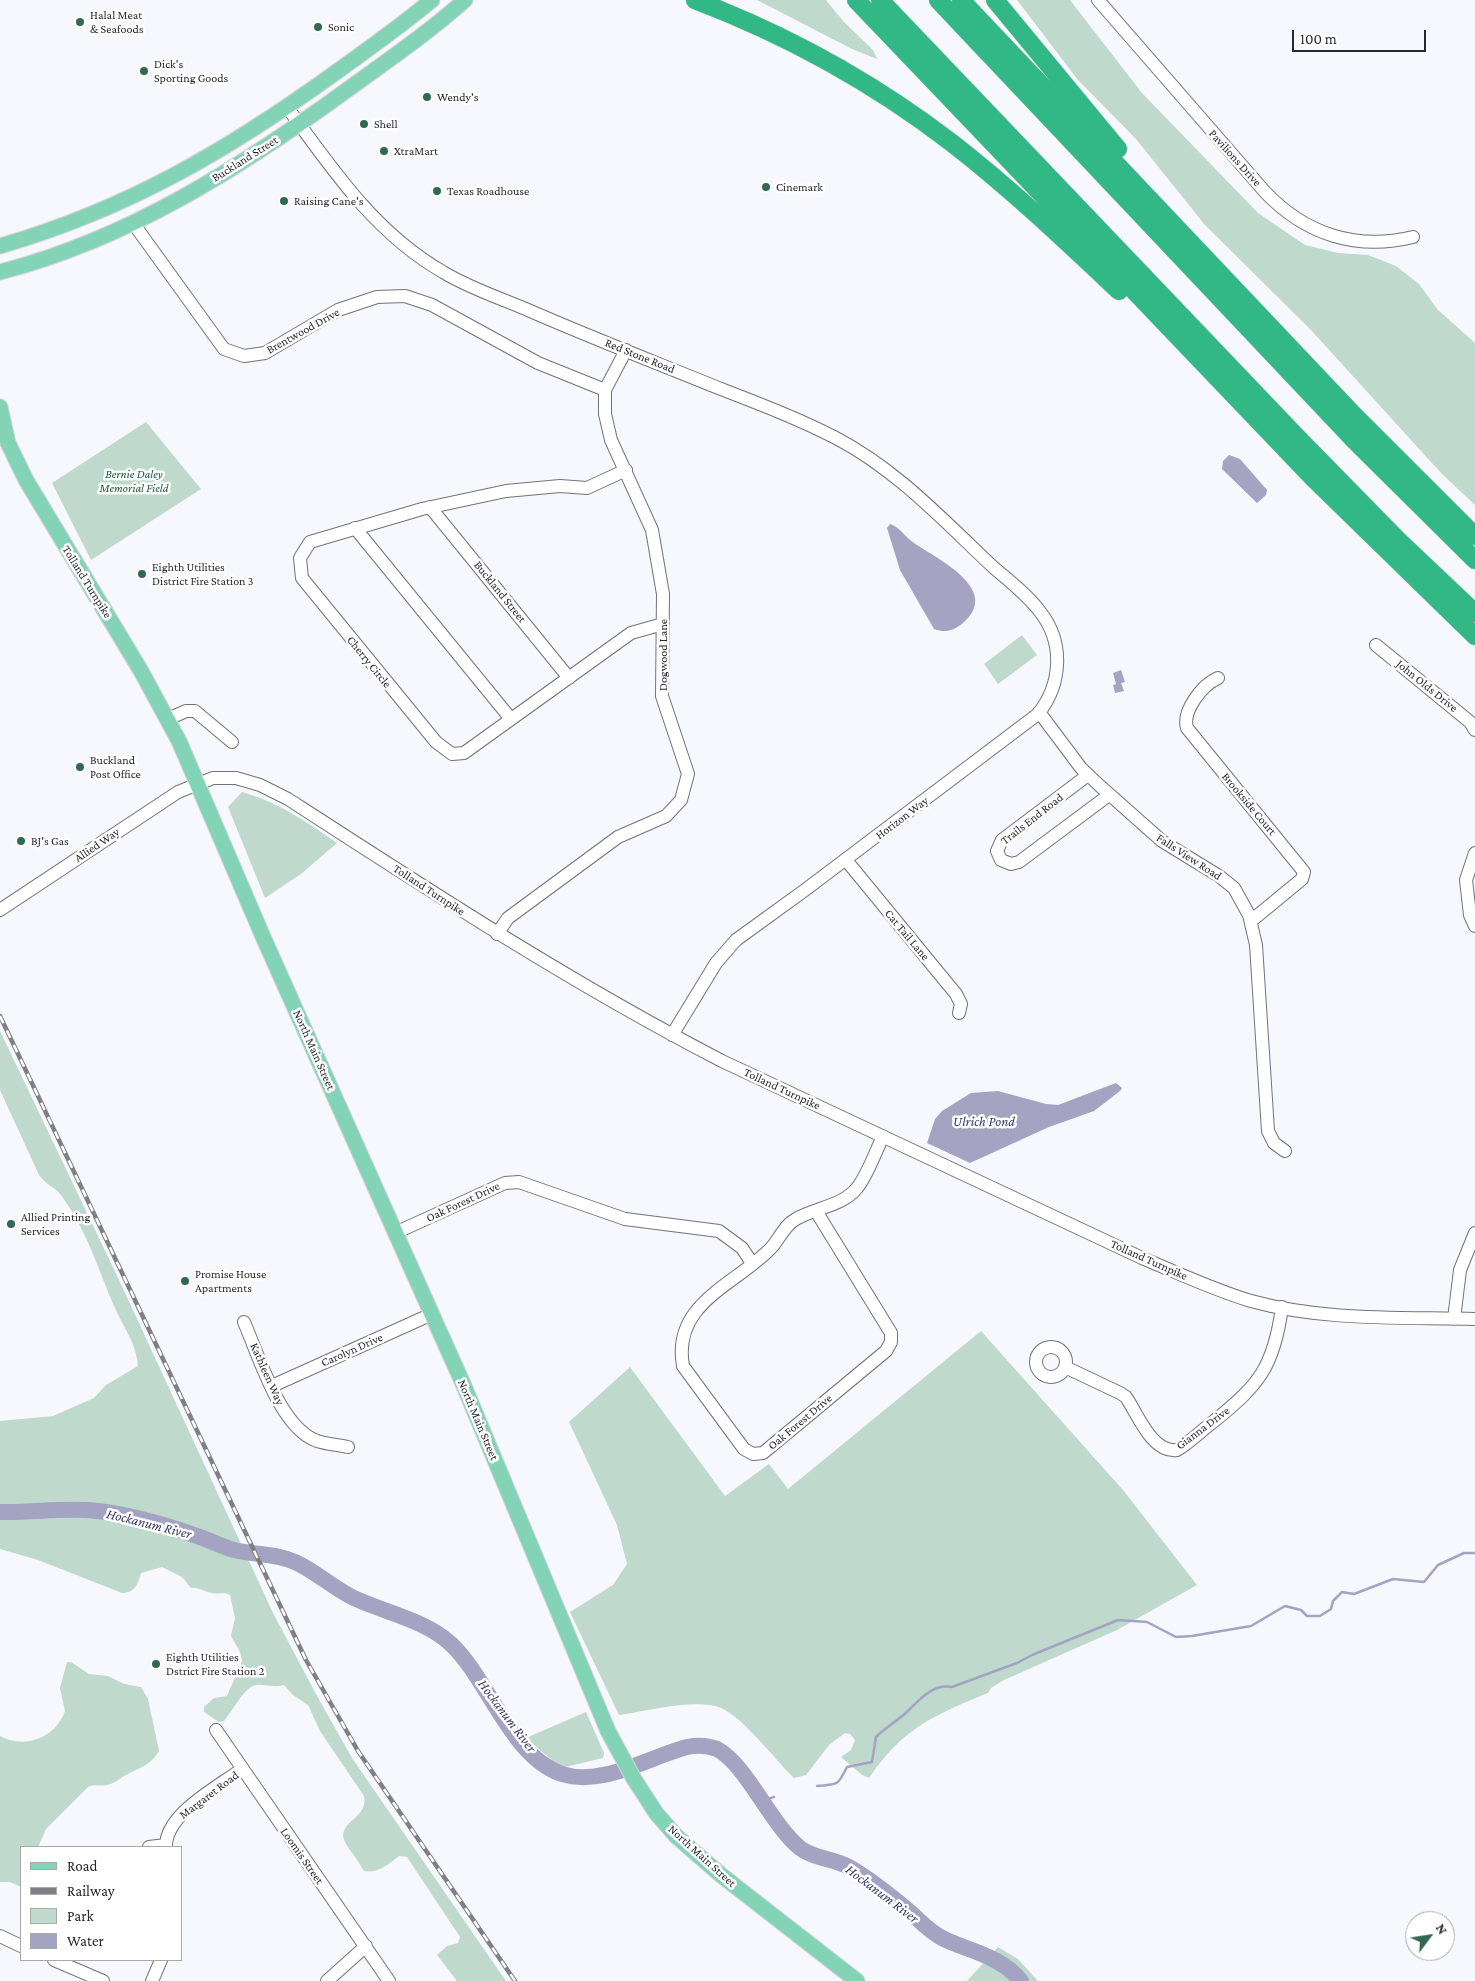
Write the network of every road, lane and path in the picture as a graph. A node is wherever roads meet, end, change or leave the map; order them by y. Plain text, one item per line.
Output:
1 (432, 0) edge
2 (465, 0) edge
3 (695, 0) edge
4 (856, 0) edge
5 (880, 0) edge
6 (938, 0) edge
7 (961, 0) edge
8 (995, 0) edge
9 (1098, 0) edge
10 (287, 107) junction
11 (300, 124) junction
12 (133, 223) junction
13 (1413, 238) dead end
14 (1186, 239) junction
15 (0, 246) edge
16 (0, 272) edge
17 (626, 350) junction
18 (1196, 356) junction
19 (605, 390) junction
20 (0, 406) edge
21 (4, 439) edge
22 (626, 470) junction
23 (430, 507) junction
24 (355, 528) junction
25 (1475, 536) edge
26 (1475, 560) edge
27 (1013, 585) joint
28 (1475, 613) edge
29 (663, 624) junction
30 (1475, 636) edge
31 (1376, 645) dead end
32 (569, 678) junction
33 (1218, 678) dead end
34 (1039, 712) junction
35 (168, 719) junction
36 (511, 720) junction
37 (1475, 730) edge
38 (232, 742) dead end
39 (1088, 775) junction
40 (198, 785) junction
41 (1109, 795) junction
42 (1475, 853) edge
43 (846, 860) junction
44 (0, 910) edge
45 (1251, 921) junction
46 (1475, 926) edge
47 (497, 934) junction
48 (959, 1013) dead end
49 (672, 1035) junction
50 (883, 1136) junction
51 (1285, 1150) dead end
52 (816, 1211) junction
53 (396, 1233) junction
54 (1475, 1233) edge
55 (752, 1263) junction
56 (1282, 1307) junction
57 (432, 1314) junction
58 (1454, 1319) junction
59 (1475, 1320) edge
60 (244, 1322) dead end
61 (1065, 1367) dead end
62 (272, 1386) junction
63 (348, 1447) dead end
64 (216, 1730) dead end
65 (242, 1770) junction
66 (166, 1846) edge
67 (0, 1936) edge
68 (20, 1946) edge
69 (366, 1946) junction
70 (56, 1961) edge
71 (161, 1961) edge
72 (103, 1981) edge
73 (152, 1981) edge
74 (327, 1981) edge
75 (389, 1981) edge
76 (857, 1981) edge

1 - 10 main road, Buckland Street
2 - 11 main road, Buckland Street
3 - 18 highway
4 - 18 highway
5 - 28 highway
6 - 26 highway
7 - 14 highway
8 - 14 highway
9 - 13 street, Pavilions Drive
10 - 11 street, Red Stone Road
10 - 15 main road, Buckland Street
11 - 12 main road, Buckland Street
11 - 17 street, Red Stone Road
12 - 16 main road, Buckland Street
12 - 19 street, Brentwood Drive
14 - 25 highway
17 - 19 street, Dogwood Lane
17 - 27 street, Red Stone Road
18 - 30 highway
19 - 22 street, Dogwood Lane
20 - 21 main road, Tolland Turnpike
21 - 35 main road, Tolland Turnpike
22 - 23 street, Cherry Circle
22 - 29 street, Dogwood Lane
23 - 24 street, Cherry Circle
23 - 32 street, Buckland Street
24 - 36 street
24 - 36 street, Cherry Circle
27 - 34 street, Horizon Way
29 - 32 street, Cherry Circle
29 - 47 street, Dogwood Lane
31 - 37 street, John Olds Drive
32 - 36 street, Cherry Circle
33 - 45 street, Brookside Court
34 - 39 street, Falls View Road
34 - 43 street, Horizon Way
35 - 38 street
35 - 40 main road, Tolland Turnpike
39 - 41 street, Falls View Road
39 - 41 street, Trails End Road
40 - 44 street, Allied Way
40 - 47 street, Tolland Turnpike
40 - 53 main road, North Main Street
41 - 45 street, Falls View Road
42 - 46 street
43 - 48 street, Cat Tail Lane
43 - 49 street, Horizon Way
45 - 51 street, Falls View Road
47 - 49 street, Tolland Turnpike
49 - 50 street, Tolland Turnpike
50 - 52 street, Oak Forest Drive
50 - 56 street, Tolland Turnpike
52 - 55 street, Oak Forest Drive
52 - 55 street, Oak Forest Drive
53 - 55 street, Oak Forest Drive
53 - 57 main road, North Main Street
54 - 58 street
56 - 58 street, Tolland Turnpike
56 - 61 street, Gianna Drive
57 - 62 street, Carolyn Drive
57 - 76 main road, North Main Street
58 - 59 street, Tolland Turnpike
60 - 62 street, Kathleen Way
62 - 63 street, Kathleen Way
64 - 65 street, Loomis Street
65 - 66 street, Margaret Road
65 - 69 street, Loomis Street
67 - 68 street
69 - 74 street
69 - 75 street, Loomis Street
70 - 72 street
71 - 73 street

